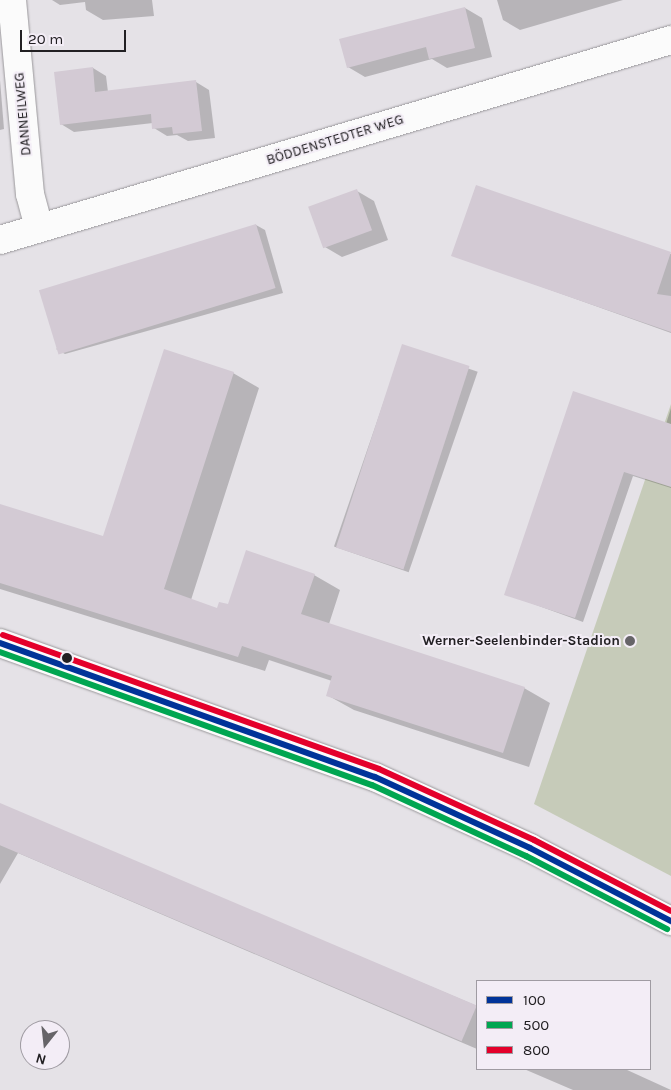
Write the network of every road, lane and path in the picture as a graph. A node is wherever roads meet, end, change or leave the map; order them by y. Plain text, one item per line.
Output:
1 (12, 0) edge
2 (671, 40) edge
3 (39, 228) junction
4 (0, 240) edge
5 (0, 643) edge
6 (671, 921) edge

1 - 3 street, DANNEILWEG
2 - 3 street, BÖDDENSTEDTER WEG
3 - 4 street, BÖDDENSTEDTER WEG
5 - 6 street

